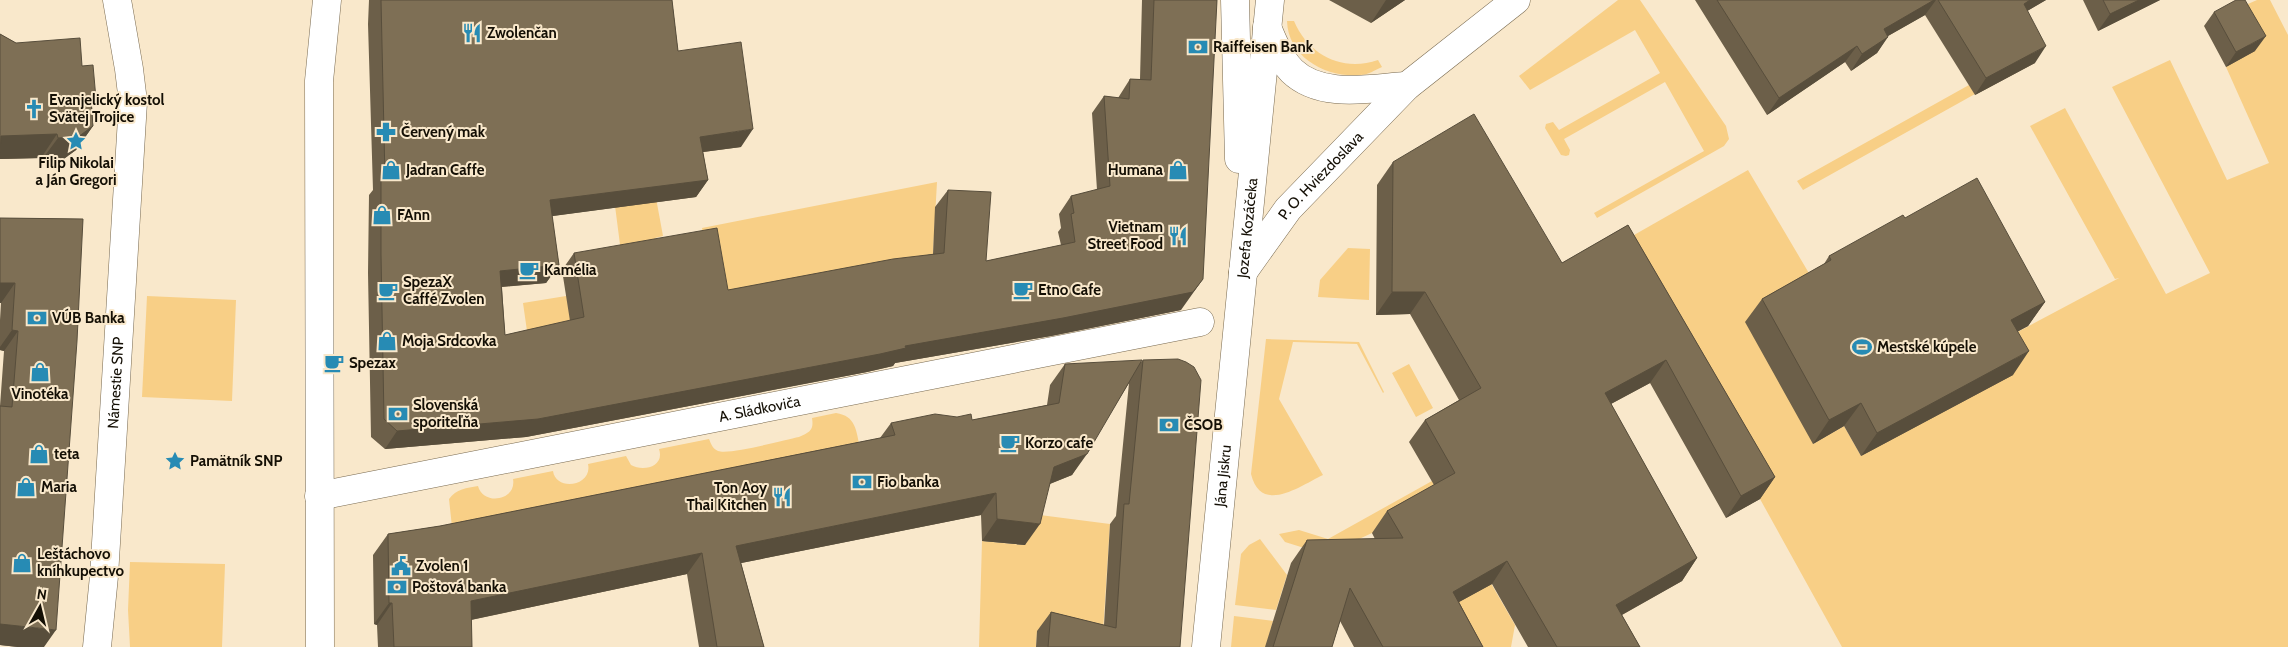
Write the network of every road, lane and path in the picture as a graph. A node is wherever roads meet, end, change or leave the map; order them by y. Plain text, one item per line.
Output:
1 (117, 0) edge
2 (327, 0) edge
3 (1235, 0) edge
4 (1270, 0) edge
5 (1516, 0) edge
6 (1267, 27) junction
7 (1407, 86) junction
8 (1242, 273) junction
9 (1200, 322) dead end
10 (319, 496) junction
11 (98, 647) edge
12 (320, 647) edge
13 (1206, 647) edge

1 - 11 street, Námestie SNP
2 - 10 street
3 - 8 street, Jozefa Kozáčeka
4 - 6 street, Jozefa Kozáčeka
5 - 7 street, P. O. Hviezdoslava
6 - 7 street
6 - 8 street, Jozefa Kozáčeka
7 - 8 street, P. O. Hviezdoslava
8 - 13 street, Jána Jiskru
9 - 10 street, A. Sládkoviča
10 - 12 street

